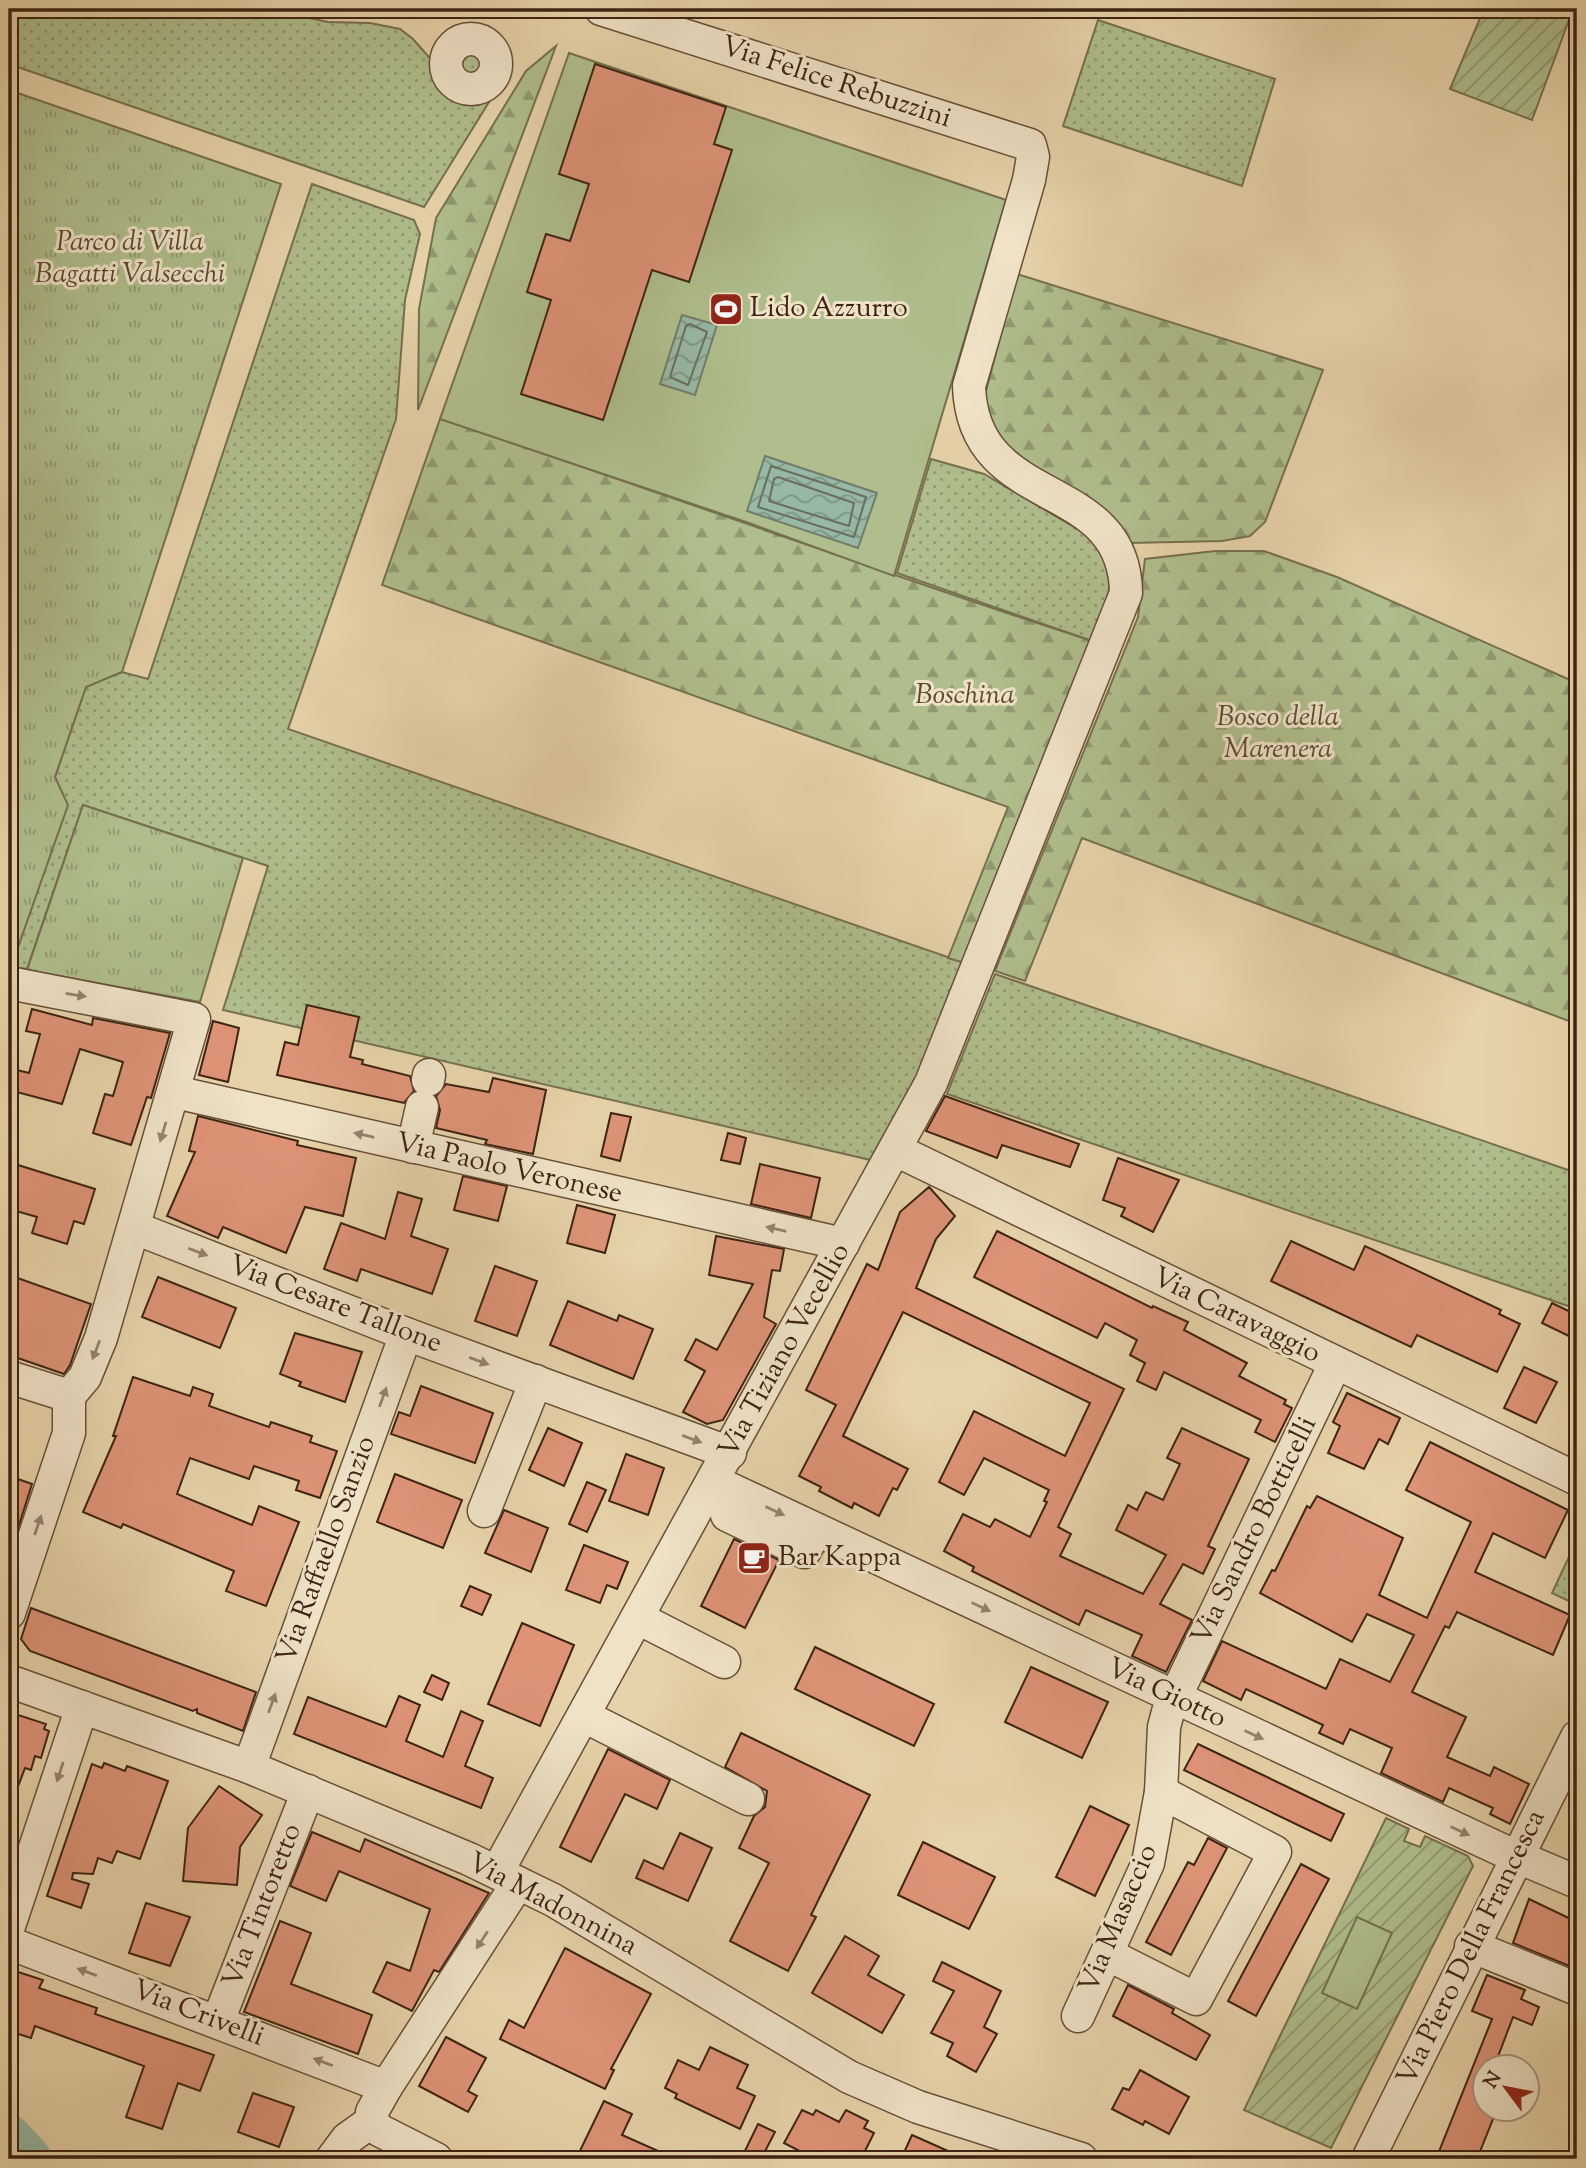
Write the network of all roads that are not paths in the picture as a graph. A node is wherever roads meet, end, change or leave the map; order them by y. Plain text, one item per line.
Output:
1 (601, 9) edge
2 (1030, 145) joint
3 (11, 991) edge
4 (426, 1087) dead end
5 (175, 1092) junction
6 (413, 1147) junction
7 (896, 1150) junction
8 (135, 1227) junction
9 (843, 1244) junction
10 (406, 1334) junction
11 (1335, 1364) junction
12 (9, 1377) edge
13 (536, 1381) junction
14 (69, 1396) junction
15 (730, 1453) junction
16 (1577, 1479) edge
17 (713, 1482) junction
18 (484, 1511) dead end
19 (727, 1515) dead end
20 (816, 1530) junction
21 (9, 1613) edge
22 (638, 1618) junction
23 (724, 1662) dead end
24 (9, 1681) edge
25 (1174, 1698) junction
26 (82, 1707) junction
27 (584, 1716) junction
28 (1577, 1737) edge
29 (249, 1767) junction
30 (307, 1791) junction
31 (1161, 1792) junction
32 (748, 1799) dead end
33 (1516, 1857) junction
34 (508, 1878) junction
35 (1577, 1882) edge
36 (9, 1926) edge
37 (9, 1943) edge
38 (1471, 1946) junction
39 (1107, 1954) junction
40 (1577, 1989) edge
41 (1078, 2016) dead end
42 (218, 2021) junction
43 (386, 2087) junction
44 (372, 2121) junction
45 (1019, 2150) edge
46 (332, 2159) edge
47 (436, 2159) edge
48 (1080, 2159) edge
49 (1368, 2159) edge

1 - 2 street, Via Felice Rebuzzini
2 - 7 street, Via Tiziano Vecellio
3 -> 5 street
4 - 6 street
6 -> 5 street, Via Paolo Veronese
5 -> 8 street
9 -> 6 street, Via Paolo Veronese
7 - 9 street, Via Tiziano Vecellio
7 - 11 street, Via Caravaggio
8 -> 10 street, Via Cesare Tallone
8 -> 14 street
9 - 15 street, Via Tiziano Vecellio
10 -> 13 street, Via Cesare Tallone
29 -> 10 street, Via Raffaello Sanzio
11 - 16 street, Via Caravaggio
11 - 25 street, Via Sandro Botticelli
12 - 14 street
13 -> 15 street, Via Cesare Tallone
13 - 18 street
21 -> 14 street
15 - 17 street, Via Tiziano Vecellio
17 -> 20 street, Via Giotto
17 - 22 street, Via Tiziano Vecellio
19 - 20 street
20 -> 25 street, Via Giotto
22 - 23 street
22 - 27 street, Via Tiziano Vecellio
24 - 26 street, Via Madonnina
25 - 31 street, Via Masaccio
25 -> 33 street, Via Giotto
26 - 29 street, Via Madonnina
26 -> 36 street
27 - 32 street
27 - 34 street, Via Tiziano Vecellio
28 - 33 street, Via Piero Della Francesca
29 - 30 street, Via Madonnina
30 - 34 street, Via Madonnina
30 - 42 street, Via Tintoretto
31 - 39 street, Via Masaccio
31 - 39 street
33 - 35 street, Via Giotto
33 - 38 street, Via Piero Della Francesca
34 -> 43 street, Via Tiziano Vecellio
34 - 45 street, Via Madonnina
42 -> 37 street, Via Crivelli
38 - 40 street
38 - 49 street, Via Piero Della Francesca
39 - 41 street, Via Masaccio
43 -> 42 street, Via Crivelli
43 - 44 street, Via Tiziano Vecellio
44 - 46 street
44 - 47 street
45 - 48 street, Via Madonnina

